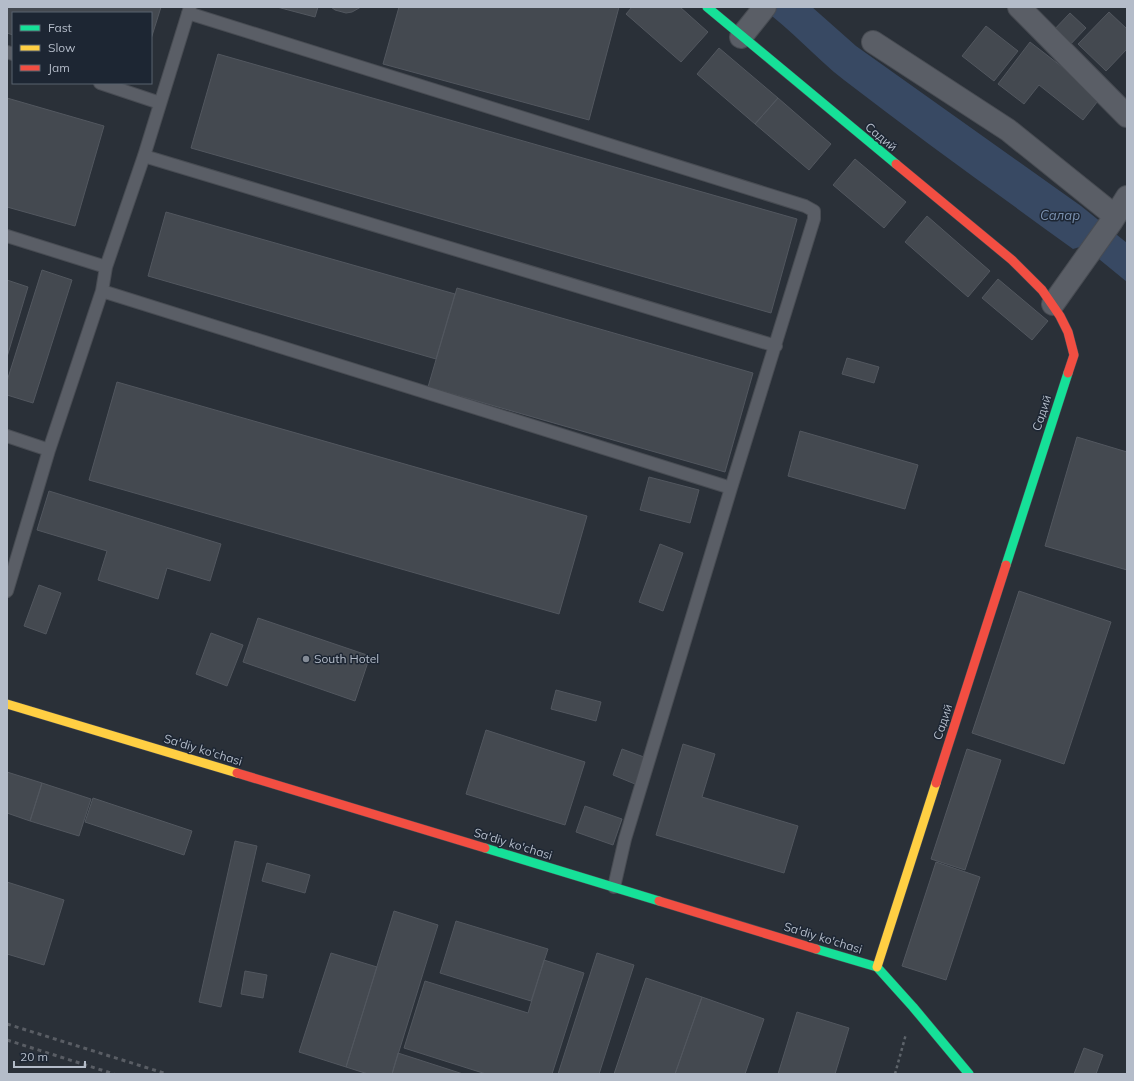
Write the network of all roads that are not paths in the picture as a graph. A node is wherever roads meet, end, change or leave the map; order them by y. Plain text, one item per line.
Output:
1 (707, 7) edge
2 (765, 7) edge
3 (1019, 7) edge
4 (189, 10) edge
5 (741, 37) junction
6 (873, 42) dead end
7 (103, 84) edge
8 (160, 103) junction
9 (1127, 116) edge
10 (144, 156) junction
11 (1127, 196) edge
12 (1113, 218) junction
13 (7, 236) edge
14 (106, 267) junction
15 (102, 291) junction
16 (1053, 304) junction
17 (776, 346) junction
18 (7, 436) edge
19 (50, 450) junction
20 (730, 488) junction
21 (7, 591) edge
22 (7, 704) edge
23 (614, 887) junction
24 (877, 967) junction
25 (969, 1074) edge

1 - 5 street, Садий
2 - 5 street
3 - 9 street
4 - 8 lane
4 - 17 lane
5 - 16 street, Садий
6 - 12 street
7 - 8 lane
8 - 10 lane
10 - 14 lane
10 - 17 lane
11 - 12 street
12 - 16 street
13 - 14 lane
14 - 15 lane
15 - 19 lane
15 - 20 lane
16 - 24 street, Садий
17 - 20 lane
18 - 19 lane
19 - 21 lane
20 - 23 lane
22 - 23 street, Sa'diy ko'chasi
23 - 24 street, Sa'diy ko'chasi
24 - 25 street

